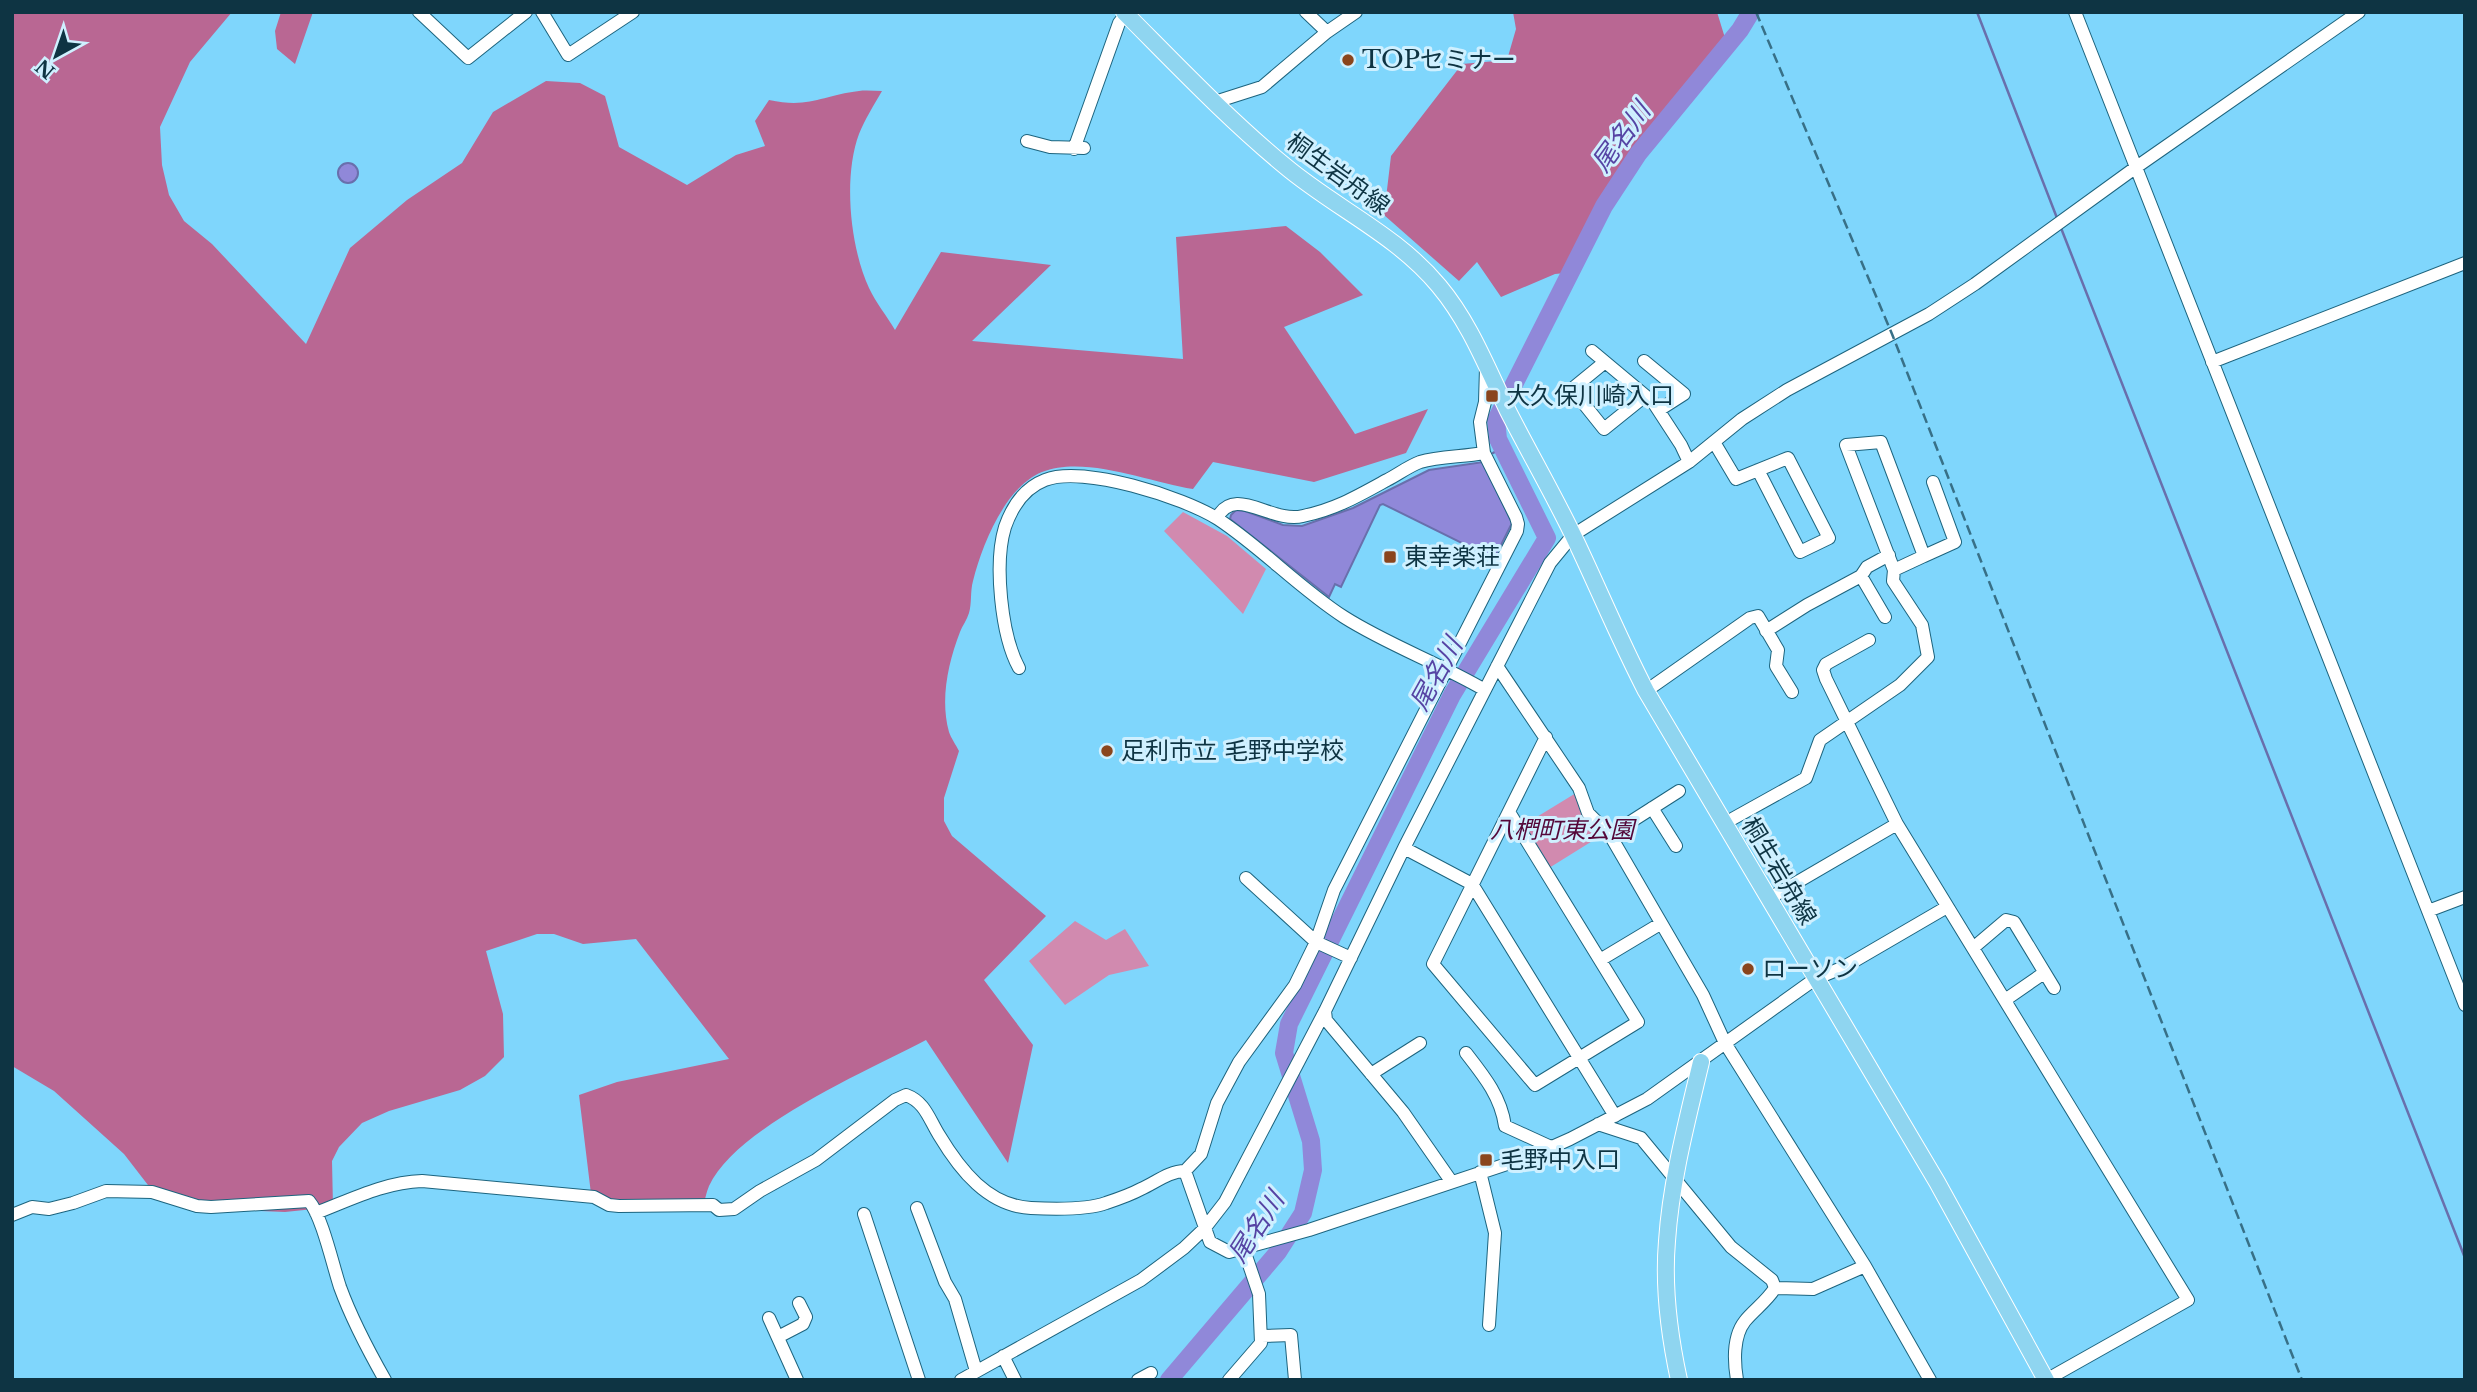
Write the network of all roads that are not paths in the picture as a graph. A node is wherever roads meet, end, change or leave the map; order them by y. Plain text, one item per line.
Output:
1 (419, 12) edge
2 (526, 12) edge
3 (542, 12) edge
4 (634, 12) edge
5 (1306, 12) edge
6 (1356, 12) edge
7 (2075, 12) edge
8 (2359, 12) edge
9 (1125, 13) edge
10 (1327, 32) junction
11 (1215, 102) junction
12 (1027, 141) dead end
13 (2135, 168) junction
14 (2465, 263) edge
15 (1591, 351) dead end
16 (1644, 360) dead end
17 (1605, 362) junction
18 (2211, 362) junction
19 (1486, 364) junction
20 (1645, 396) junction
21 (1659, 410) junction
22 (1714, 442) junction
23 (1483, 453) junction
24 (1689, 462) junction
25 (1758, 470) junction
26 (1933, 482) dead end
27 (1217, 518) junction
28 (1573, 535) junction
29 (1889, 555) junction
30 (1924, 556) junction
31 (1895, 570) junction
32 (1860, 576) junction
33 (1885, 617) dead end
34 (1766, 631) junction
35 (1869, 640) dead end
36 (1497, 666) junction
37 (1019, 668) dead end
38 (1451, 673) junction
39 (1485, 690) junction
40 (1646, 691) junction
41 (1793, 692) dead end
42 (1848, 721) junction
43 (1546, 737) junction
44 (1679, 791) dead end
45 (1652, 808) junction
46 (1509, 811) junction
47 (1725, 823) junction
48 (1897, 824) junction
49 (1610, 835) junction
50 (1676, 846) dead end
51 (1404, 848) junction
52 (1246, 878) dead end
53 (1472, 884) junction
54 (2465, 897) edge
55 (1770, 898) junction
56 (1947, 907) junction
57 (2428, 911) junction
58 (1660, 924) junction
59 (1318, 943) junction
60 (1973, 948) junction
61 (1345, 956) junction
62 (1600, 960) junction
63 (2044, 973) junction
64 (1815, 979) junction
65 (2054, 988) dead end
66 (2005, 1000) junction
67 (2465, 1004) edge
68 (1325, 1011) junction
69 (1420, 1043) dead end
70 (1725, 1043) junction
71 (1466, 1053) dead end
72 (1580, 1058) junction
73 (1701, 1062) junction
74 (1371, 1073) junction
75 (1615, 1116) junction
76 (1598, 1124) junction
77 (1551, 1147) junction
78 (1185, 1171) junction
79 (1480, 1172) junction
80 (1675, 1180) junction
81 (1451, 1181) junction
82 (917, 1208) dead end
83 (316, 1213) junction
84 (864, 1214) dead end
85 (12, 1215) edge
86 (1204, 1229) junction
87 (1244, 1250) junction
88 (1865, 1266) junction
89 (1775, 1288) junction
90 (799, 1303) dead end
91 (769, 1318) dead end
92 (1489, 1325) dead end
93 (1261, 1336) junction
94 (778, 1338) junction
95 (1003, 1356) junction
96 (976, 1371) junction
97 (1151, 1373) dead end
98 (1240, 1374) edge
99 (385, 1380) edge
100 (797, 1380) edge
101 (919, 1380) edge
102 (961, 1380) edge
103 (1014, 1380) edge
104 (1138, 1380) edge
105 (1229, 1380) edge
106 (1295, 1380) edge
107 (1679, 1380) edge
108 (1737, 1380) edge
109 (1930, 1380) edge
110 (2046, 1380) edge

1 - 2 street
3 - 4 street
5 - 10 street
6 - 10 street
7 - 13 street
8 - 13 street
9 - 11 main road, 桐生岩舟線
9 - 12 street
10 - 11 street
11 - 19 main road, 桐生岩舟線
13 - 18 street
13 - 22 street
14 - 18 street
15 - 17 street
16 - 21 street
17 - 20 street
17 - 20 street
18 - 57 street
19 - 23 street
19 - 28 main road, 桐生岩舟線
20 - 21 street
21 - 24 street
22 - 24 street
22 - 25 street
23 - 27 street
23 - 38 street
24 - 28 street
25 - 25 street
26 - 30 street
27 - 37 street
27 - 38 street
28 - 36 street
28 - 40 main road, 桐生岩舟線
29 - 30 street
29 - 31 street
29 - 32 street
30 - 31 street
31 - 42 street
32 - 33 street
32 - 34 street
34 - 40 street
34 - 41 street
35 - 42 street
36 - 39 street
36 - 43 street
38 - 39 street
38 - 59 street
39 - 51 street
40 - 47 main road, 桐生岩舟線
42 - 47 street
42 - 48 street
43 - 46 street
43 - 49 street
44 - 45 street
45 - 49 street
45 - 50 street
46 - 53 street
46 - 62 street
47 - 55 main road, 桐生岩舟線
48 - 55 street
48 - 56 street
49 - 58 street
51 - 53 street
51 - 61 street
52 - 59 street
53 - 72 street
53 - 72 street
54 - 57 street
55 - 64 main road, 桐生岩舟線
56 - 60 street
56 - 64 street
57 - 67 street
58 - 62 street
58 - 70 street
59 - 61 street
59 - 78 street
60 - 63 street
60 - 66 street
61 - 68 street
62 - 72 street
63 - 65 street
63 - 66 street
64 - 70 street
64 - 110 main road, 桐生岩舟線
66 - 110 street
68 - 74 street
68 - 86 street
69 - 74 street
70 - 73 street
70 - 88 street
71 - 77 street
72 - 75 street
73 - 75 street
73 - 80 main road
74 - 81 street
75 - 76 street
76 - 77 street
76 - 80 street
77 - 79 street
78 - 83 street
78 - 86 street
79 - 81 street
79 - 92 street
80 - 89 street
80 - 107 main road
81 - 87 street
82 - 96 street
83 - 85 street
83 - 99 street
84 - 101 street
86 - 87 street
86 - 95 street
87 - 93 street
88 - 89 street
88 - 109 street
89 - 108 street
90 - 94 street
91 - 94 street
93 - 98 street
93 - 106 street
94 - 100 street
95 - 96 street
95 - 103 street
96 - 102 street
97 - 104 street
98 - 105 street

